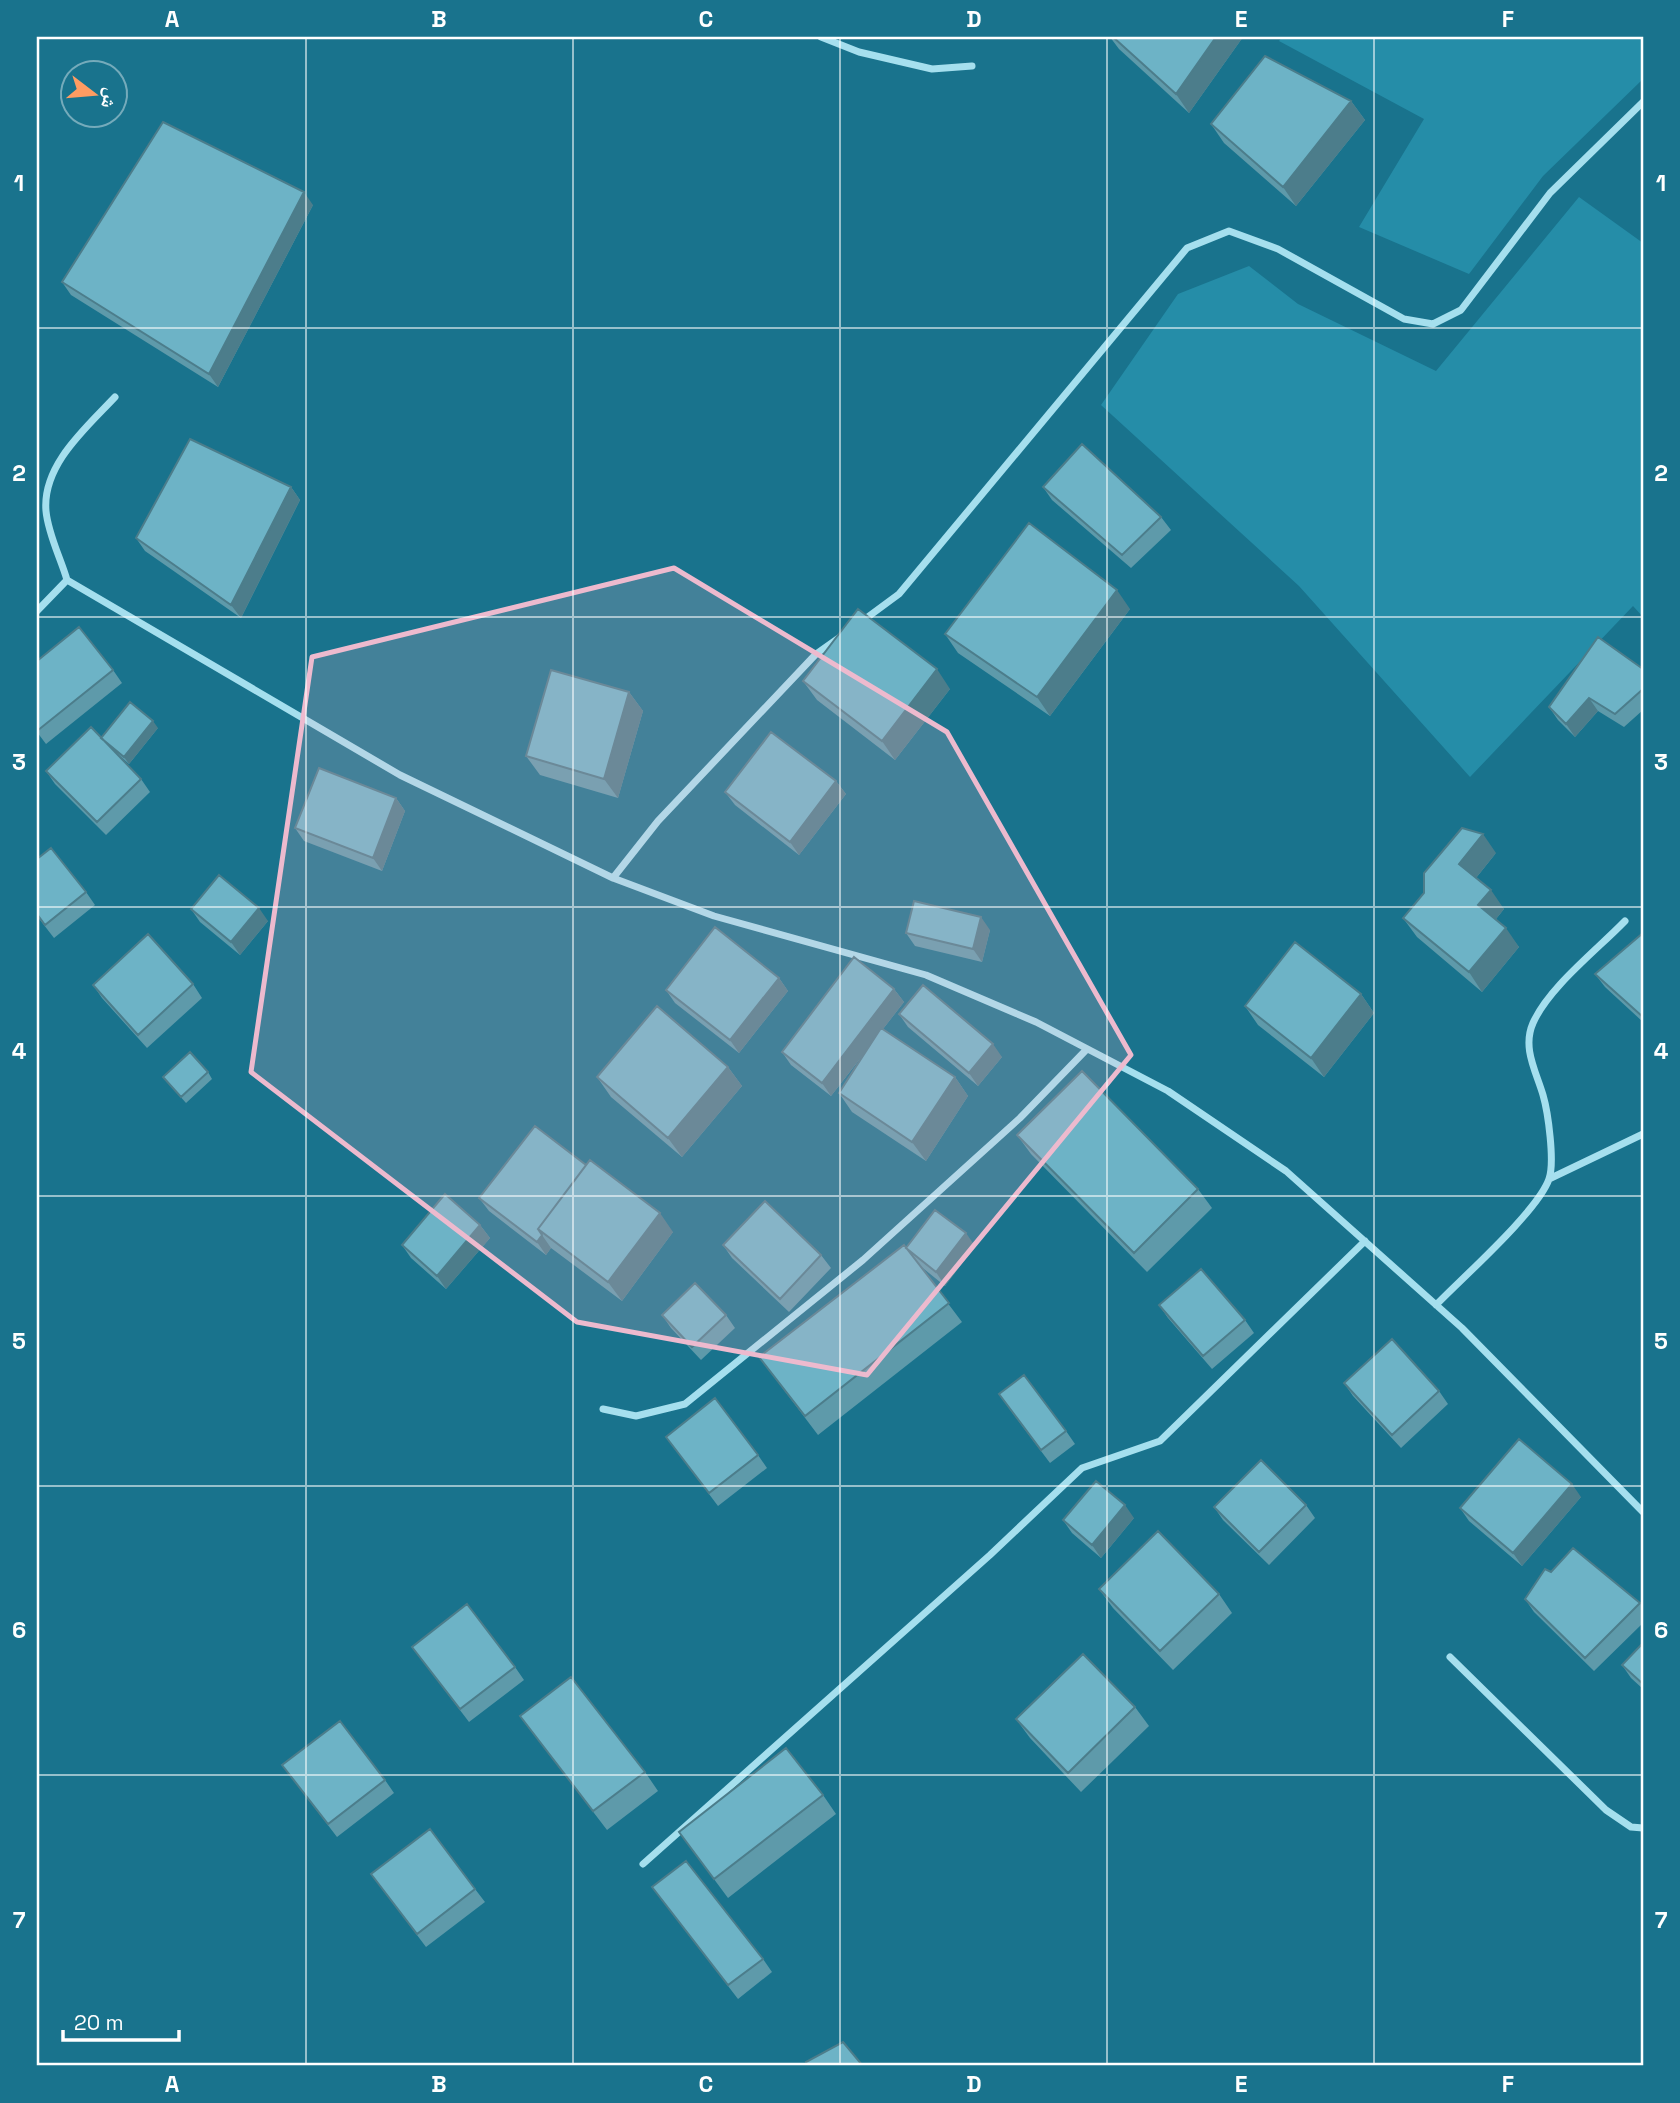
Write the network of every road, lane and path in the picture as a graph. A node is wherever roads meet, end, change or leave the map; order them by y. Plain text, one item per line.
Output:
1 (821, 37) edge
2 (972, 66) dead end
3 (1643, 102) edge
4 (115, 397) dead end
5 (67, 580) junction
6 (37, 611) edge
7 (857, 624) edge
8 (847, 632) edge
9 (613, 878) junction
10 (1625, 921) dead end
11 (1087, 1049) junction
12 (1643, 1135) edge
13 (1549, 1179) junction
14 (1365, 1241) junction
15 (1436, 1305) junction
16 (603, 1409) dead end
17 (1643, 1512) edge
18 (1450, 1657) dead end
19 (1643, 1828) edge
20 (643, 1864) dead end

1 - 2 street
3 - 7 street
4 - 5 street
5 - 6 street
5 - 9 street
8 - 9 street
9 - 11 street
10 - 13 street
11 - 14 street
11 - 16 street
12 - 13 street
13 - 15 street
14 - 15 street
14 - 20 street
15 - 17 street
18 - 19 street

